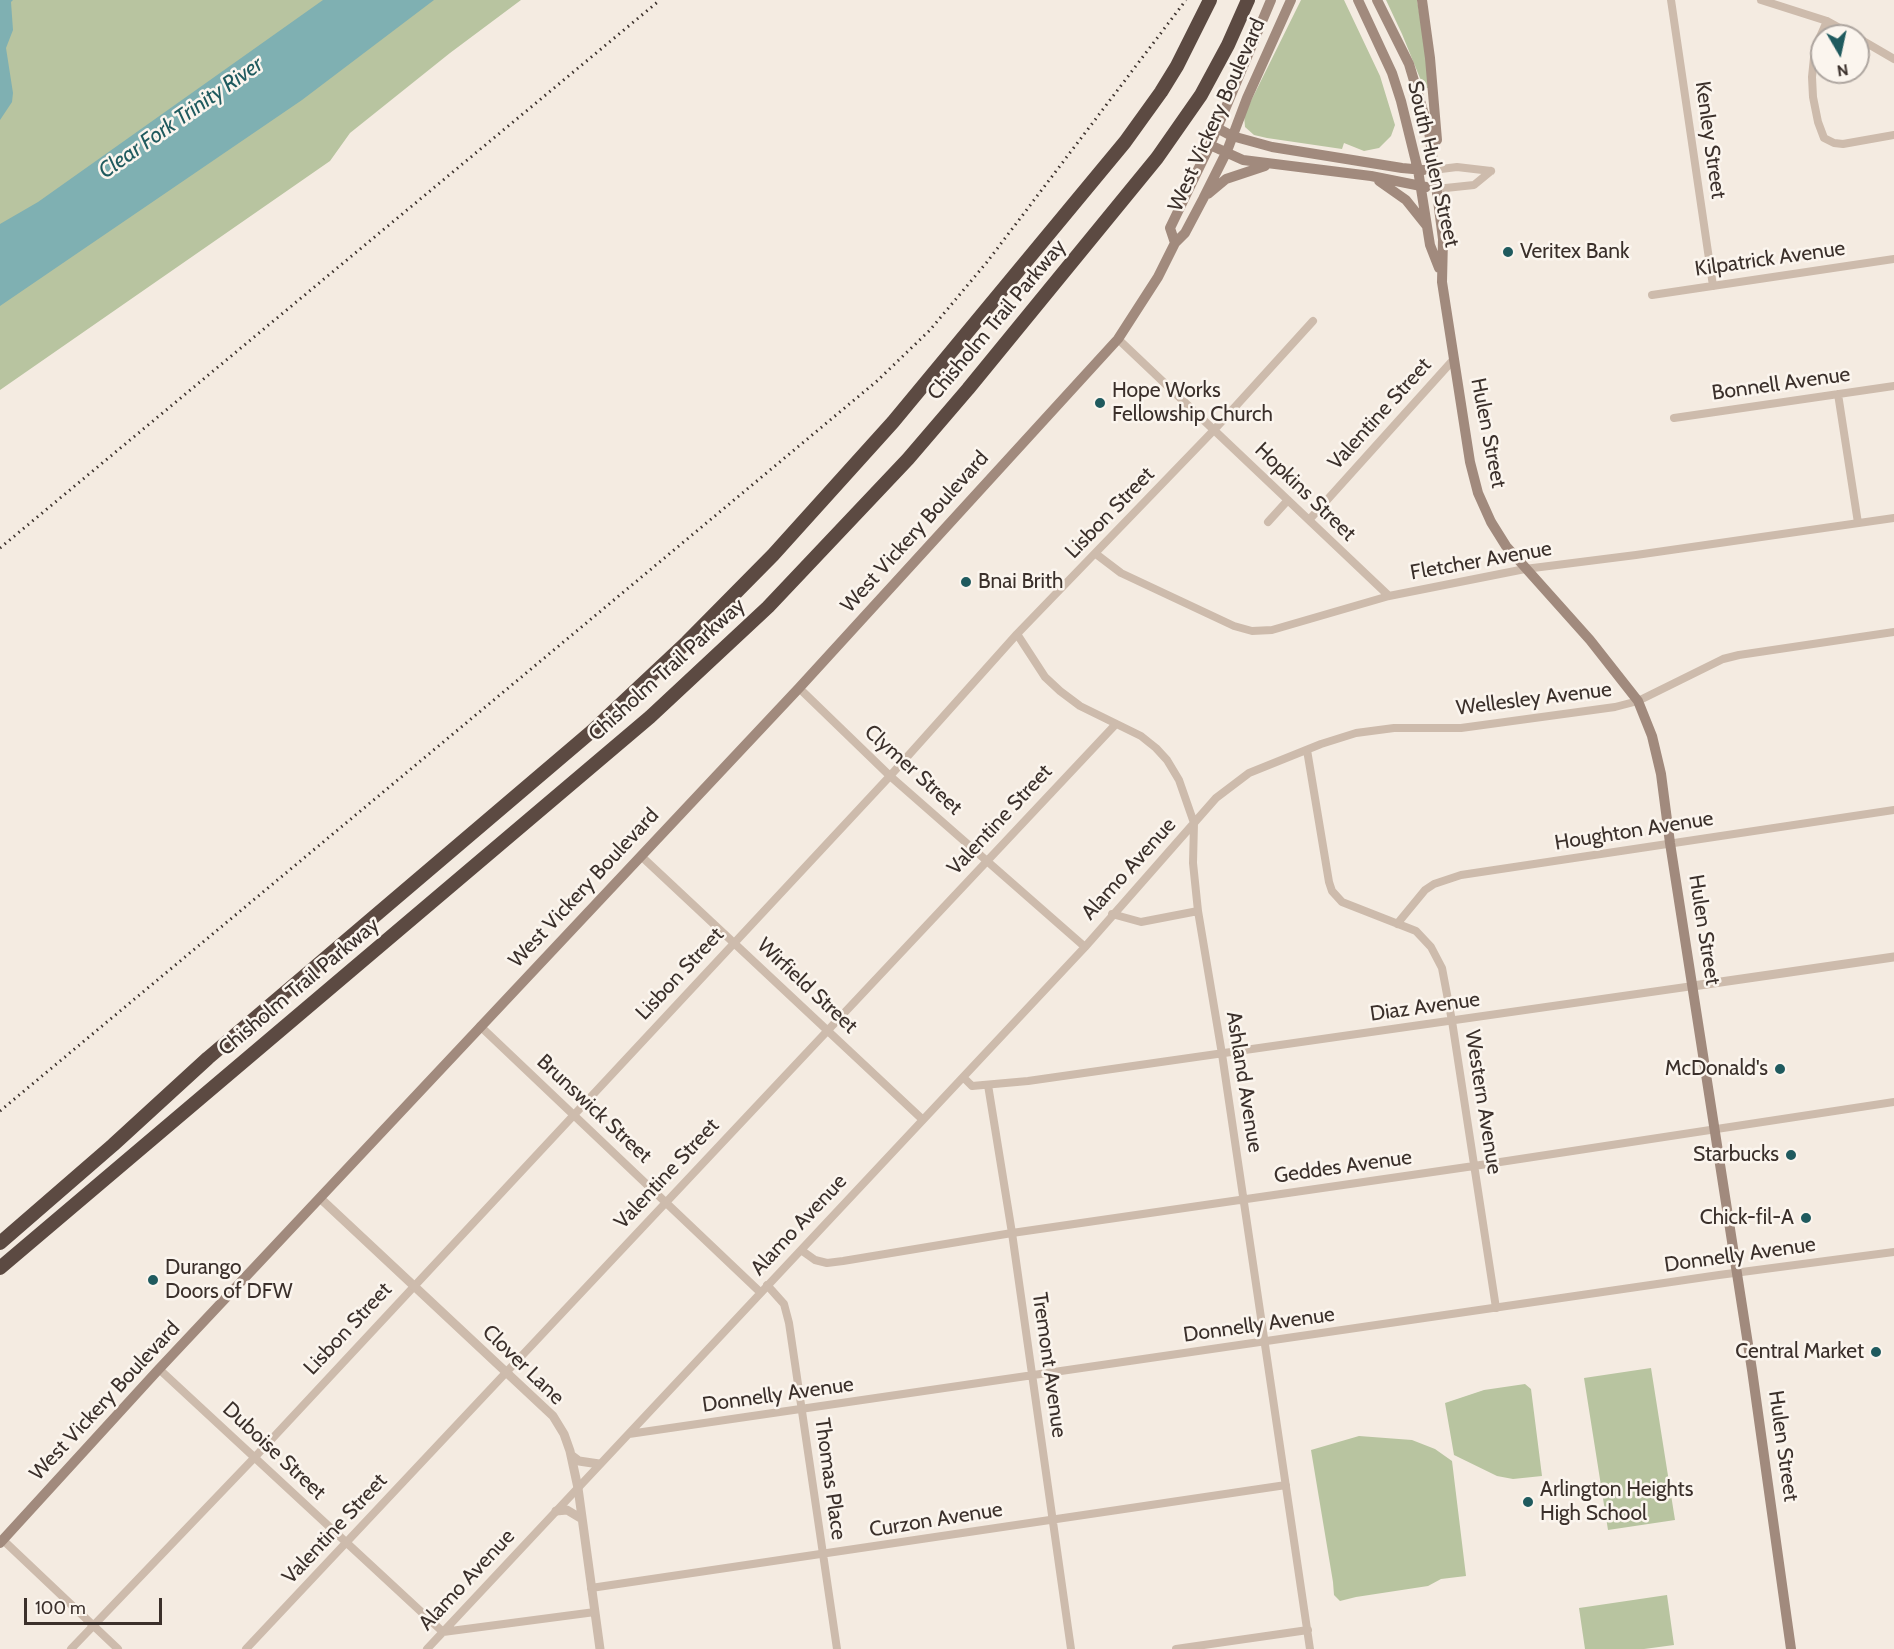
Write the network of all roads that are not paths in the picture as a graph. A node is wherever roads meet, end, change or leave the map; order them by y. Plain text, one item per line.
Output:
1 (1210, 0) edge
2 (1248, 0) edge
3 (1271, 0) edge
4 (1291, 0) edge
5 (1358, 0) edge
6 (1377, 0) edge
7 (1422, 0) edge
8 (1671, 0) edge
9 (1761, 0) edge
10 (1827, 21) junction
11 (1832, 24) edge
12 (1870, 45) edge
13 (1894, 59) edge
14 (1216, 128) junction
15 (1894, 135) edge
16 (1233, 136) junction
17 (1210, 145) junction
18 (1227, 151) junction
19 (1274, 163) junction
20 (1418, 170) junction
21 (1433, 170) junction
22 (1371, 176) junction
23 (1421, 187) junction
24 (1436, 189) junction
25 (1203, 199) junction
26 (1427, 227) junction
27 (1175, 243) junction
28 (1894, 259) edge
29 (1441, 274) junction
30 (1713, 286) junction
31 (1652, 295) dead end
32 (1313, 321) dead end
33 (1118, 339) junction
34 (1454, 359) junction
35 (1894, 386) edge
36 (1838, 394) junction
37 (1674, 418) dead end
38 (1214, 430) junction
39 (1288, 501) junction
40 (1894, 518) edge
41 (1309, 520) junction
42 (1268, 522) dead end
43 (1858, 523) junction
44 (1095, 554) junction
45 (1525, 569) junction
46 (1389, 596) junction
47 (1894, 633) edge
48 (1017, 634) junction
49 (800, 688) junction
50 (1638, 701) junction
51 (1115, 724) junction
52 (1307, 750) junction
53 (890, 776) junction
54 (1894, 810) edge
55 (1194, 823) junction
56 (1670, 843) junction
57 (641, 856) junction
58 (987, 861) junction
59 (1198, 912) junction
60 (1112, 914) junction
61 (1397, 924) junction
62 (734, 943) junction
63 (1085, 947) junction
64 (1894, 957) edge
65 (1693, 986) junction
66 (1452, 1021) junction
67 (480, 1026) junction
68 (828, 1030) junction
69 (1222, 1054) junction
70 (963, 1077) junction
71 (988, 1085) junction
72 (1894, 1102) edge
73 (574, 1114) junction
74 (922, 1119) junction
75 (1715, 1130) junction
76 (1474, 1166) junction
77 (321, 1199) junction
78 (1244, 1199) junction
79 (666, 1202) junction
80 (1012, 1233) junction
81 (0, 1243) edge
82 (801, 1250) junction
83 (1894, 1252) edge
84 (0, 1268) edge
85 (1737, 1274) junction
86 (414, 1285) junction
87 (766, 1285) junction
88 (760, 1292) junction
89 (1496, 1308) junction
90 (1265, 1342) junction
91 (159, 1369) junction
92 (506, 1373) junction
93 (1032, 1376) junction
94 (802, 1410) junction
95 (629, 1434) junction
96 (571, 1455) junction
97 (255, 1457) junction
98 (599, 1464) junction
99 (1286, 1485) junction
100 (578, 1488) junction
101 (556, 1511) junction
102 (582, 1519) junction
103 (1052, 1520) junction
104 (1, 1542) edge
105 (346, 1542) junction
106 (823, 1555) junction
107 (591, 1588) junction
108 (595, 1612) junction
109 (93, 1625) junction
110 (1308, 1630) junction
111 (443, 1632) junction
112 (70, 1649) edge
113 (118, 1649) edge
114 (246, 1649) edge
115 (427, 1649) edge
116 (600, 1649) edge
117 (837, 1649) edge
118 (1071, 1649) edge
119 (1176, 1649) edge
120 (1310, 1649) edge
121 (1791, 1649) edge

1 - 81 highway, Chisholm Trail Parkway
2 - 84 highway, Chisholm Trail Parkway
3 - 14 main road, West Vickery Boulevard
4 - 16 main road, West Vickery Boulevard
5 - 20 main road, South Hulen Street
6 - 21 main road, South Hulen Street
7 - 21 main road
8 - 30 street, Kenley Street
9 - 10 street
10 - 11 street
10 - 15 street
12 - 13 street
14 - 16 main road
14 - 17 main road, West Vickery Boulevard
16 - 18 main road, West Vickery Boulevard
16 - 20 main road
17 - 18 main road
17 - 27 main road, West Vickery Boulevard
18 - 19 main road
18 - 25 main road, West Vickery Boulevard
19 - 22 main road
19 - 25 main road
20 - 21 main road
20 - 23 main road, South Hulen Street
21 - 24 main road, South Hulen Street
21 - 24 street
22 - 23 main road
22 - 26 main road
23 - 24 main road
23 - 26 main road, South Hulen Street
24 - 29 main road, South Hulen Street
25 - 27 main road, West Vickery Boulevard
26 - 29 main road, South Hulen Street
27 - 33 main road, West Vickery Boulevard
28 - 30 street, Kilpatrick Avenue
29 - 34 main road, Hulen Street
30 - 31 street, Kilpatrick Avenue
32 - 38 street, Lisbon Street
33 - 38 street, Hopkins Street
33 - 49 main road, West Vickery Boulevard
34 - 41 street, Valentine Street
34 - 45 main road, Hulen Street
35 - 36 street, Bonnell Avenue
36 - 37 street, Bonnell Avenue
36 - 43 street
38 - 39 street, Hopkins Street
38 - 44 street, Lisbon Street
39 - 41 street, Hopkins Street
39 - 42 street
40 - 43 street, Fletcher Avenue
41 - 46 street, Hopkins Street
43 - 45 street, Fletcher Avenue
44 - 46 street, Fletcher Avenue
44 - 48 street, Lisbon Street
45 - 46 street, Fletcher Avenue
45 - 50 main road, Hulen Street
47 - 50 street, Wellesley Avenue
48 - 51 street, Ashland Avenue
48 - 53 street, Lisbon Street
49 - 53 street, Clymer Street
49 - 57 main road, West Vickery Boulevard
50 - 52 street, Wellesley Avenue
50 - 56 main road, Hulen Street
51 - 55 street, Ashland Avenue
51 - 58 street, Valentine Street
52 - 55 street, Wellesley Avenue
52 - 61 street, Western Avenue
53 - 58 street, Clymer Street
53 - 62 street, Lisbon Street
54 - 56 street, Houghton Avenue
55 - 59 street, Ashland Avenue
55 - 60 street, Alamo Avenue
56 - 61 street, Houghton Avenue
56 - 65 main road, Hulen Street
57 - 62 street, Wirfield Street
57 - 67 main road, West Vickery Boulevard
58 - 63 street, Clymer Street
58 - 68 street, Valentine Street
59 - 60 street
59 - 69 street, Ashland Avenue
60 - 63 street, Alamo Avenue
61 - 66 street, Western Avenue
62 - 68 street, Wirfield Street
62 - 73 street, Lisbon Street
63 - 70 street, Alamo Avenue
64 - 65 street, Diaz Avenue
65 - 66 street, Diaz Avenue
65 - 75 main road, Hulen Street
66 - 69 street, Diaz Avenue
66 - 76 street, Western Avenue
67 - 73 street, Brunswick Street
67 - 77 main road, West Vickery Boulevard
68 - 74 street, Wirfield Street
68 - 79 street, Valentine Street
69 - 71 street, Diaz Avenue
69 - 78 street, Ashland Avenue
70 - 71 street, Diaz Avenue
70 - 74 street, Alamo Avenue
71 - 80 street, Tremont Avenue
72 - 75 street, Geddes Avenue
73 - 79 street, Brunswick Street
73 - 86 street, Lisbon Street
74 - 82 street, Alamo Avenue
75 - 76 street, Geddes Avenue
75 - 85 main road, Hulen Street
76 - 78 street, Geddes Avenue
76 - 89 street, Western Avenue
77 - 86 street, Clover Lane
77 - 91 main road, West Vickery Boulevard
78 - 80 street, Geddes Avenue
78 - 90 street, Ashland Avenue
79 - 88 street, Brunswick Street
79 - 92 street, Valentine Street
80 - 82 street, Geddes Avenue
80 - 93 street, Tremont Avenue
82 - 87 street, Alamo Avenue
83 - 85 street, Donnelly Avenue
85 - 89 street, Donnelly Avenue
85 - 121 main road, Hulen Street
86 - 92 street, Clover Lane
86 - 97 street, Lisbon Street
87 - 88 street, Alamo Avenue
87 - 94 street, Thomas Place
88 - 95 street, Alamo Avenue
89 - 90 street, Donnelly Avenue
90 - 93 street, Donnelly Avenue
90 - 99 street, Ashland Avenue
91 - 97 street, Duboise Street
91 - 104 main road, West Vickery Boulevard
92 - 96 street, Clover Lane
92 - 105 street, Valentine Street
93 - 94 street, Donnelly Avenue
93 - 103 street, Tremont Avenue
94 - 95 street, Donnelly Avenue
94 - 106 street, Thomas Place
95 - 98 street, Alamo Avenue
96 - 98 street
96 - 100 street, Clover Lane
97 - 105 street, Duboise Street
97 - 109 street, Lisbon Street
98 - 100 street, Alamo Avenue
99 - 103 street, Curzon Avenue
99 - 110 street, Ashland Avenue
100 - 101 street, Alamo Avenue
100 - 102 street, Clover Lane
101 - 102 street
101 - 111 street, Alamo Avenue
102 - 107 street, Clover Lane
103 - 106 street, Curzon Avenue
103 - 118 street, Tremont Avenue
104 - 109 street
105 - 111 street, Duboise Street
105 - 114 street, Valentine Street
106 - 107 street, Curzon Avenue
106 - 117 street, Thomas Place
107 - 108 street, Clover Lane
108 - 111 street
108 - 116 street, Clover Lane
109 - 112 street, Lisbon Street
109 - 113 street
110 - 119 street
110 - 120 street, Ashland Avenue
111 - 115 street, Alamo Avenue

